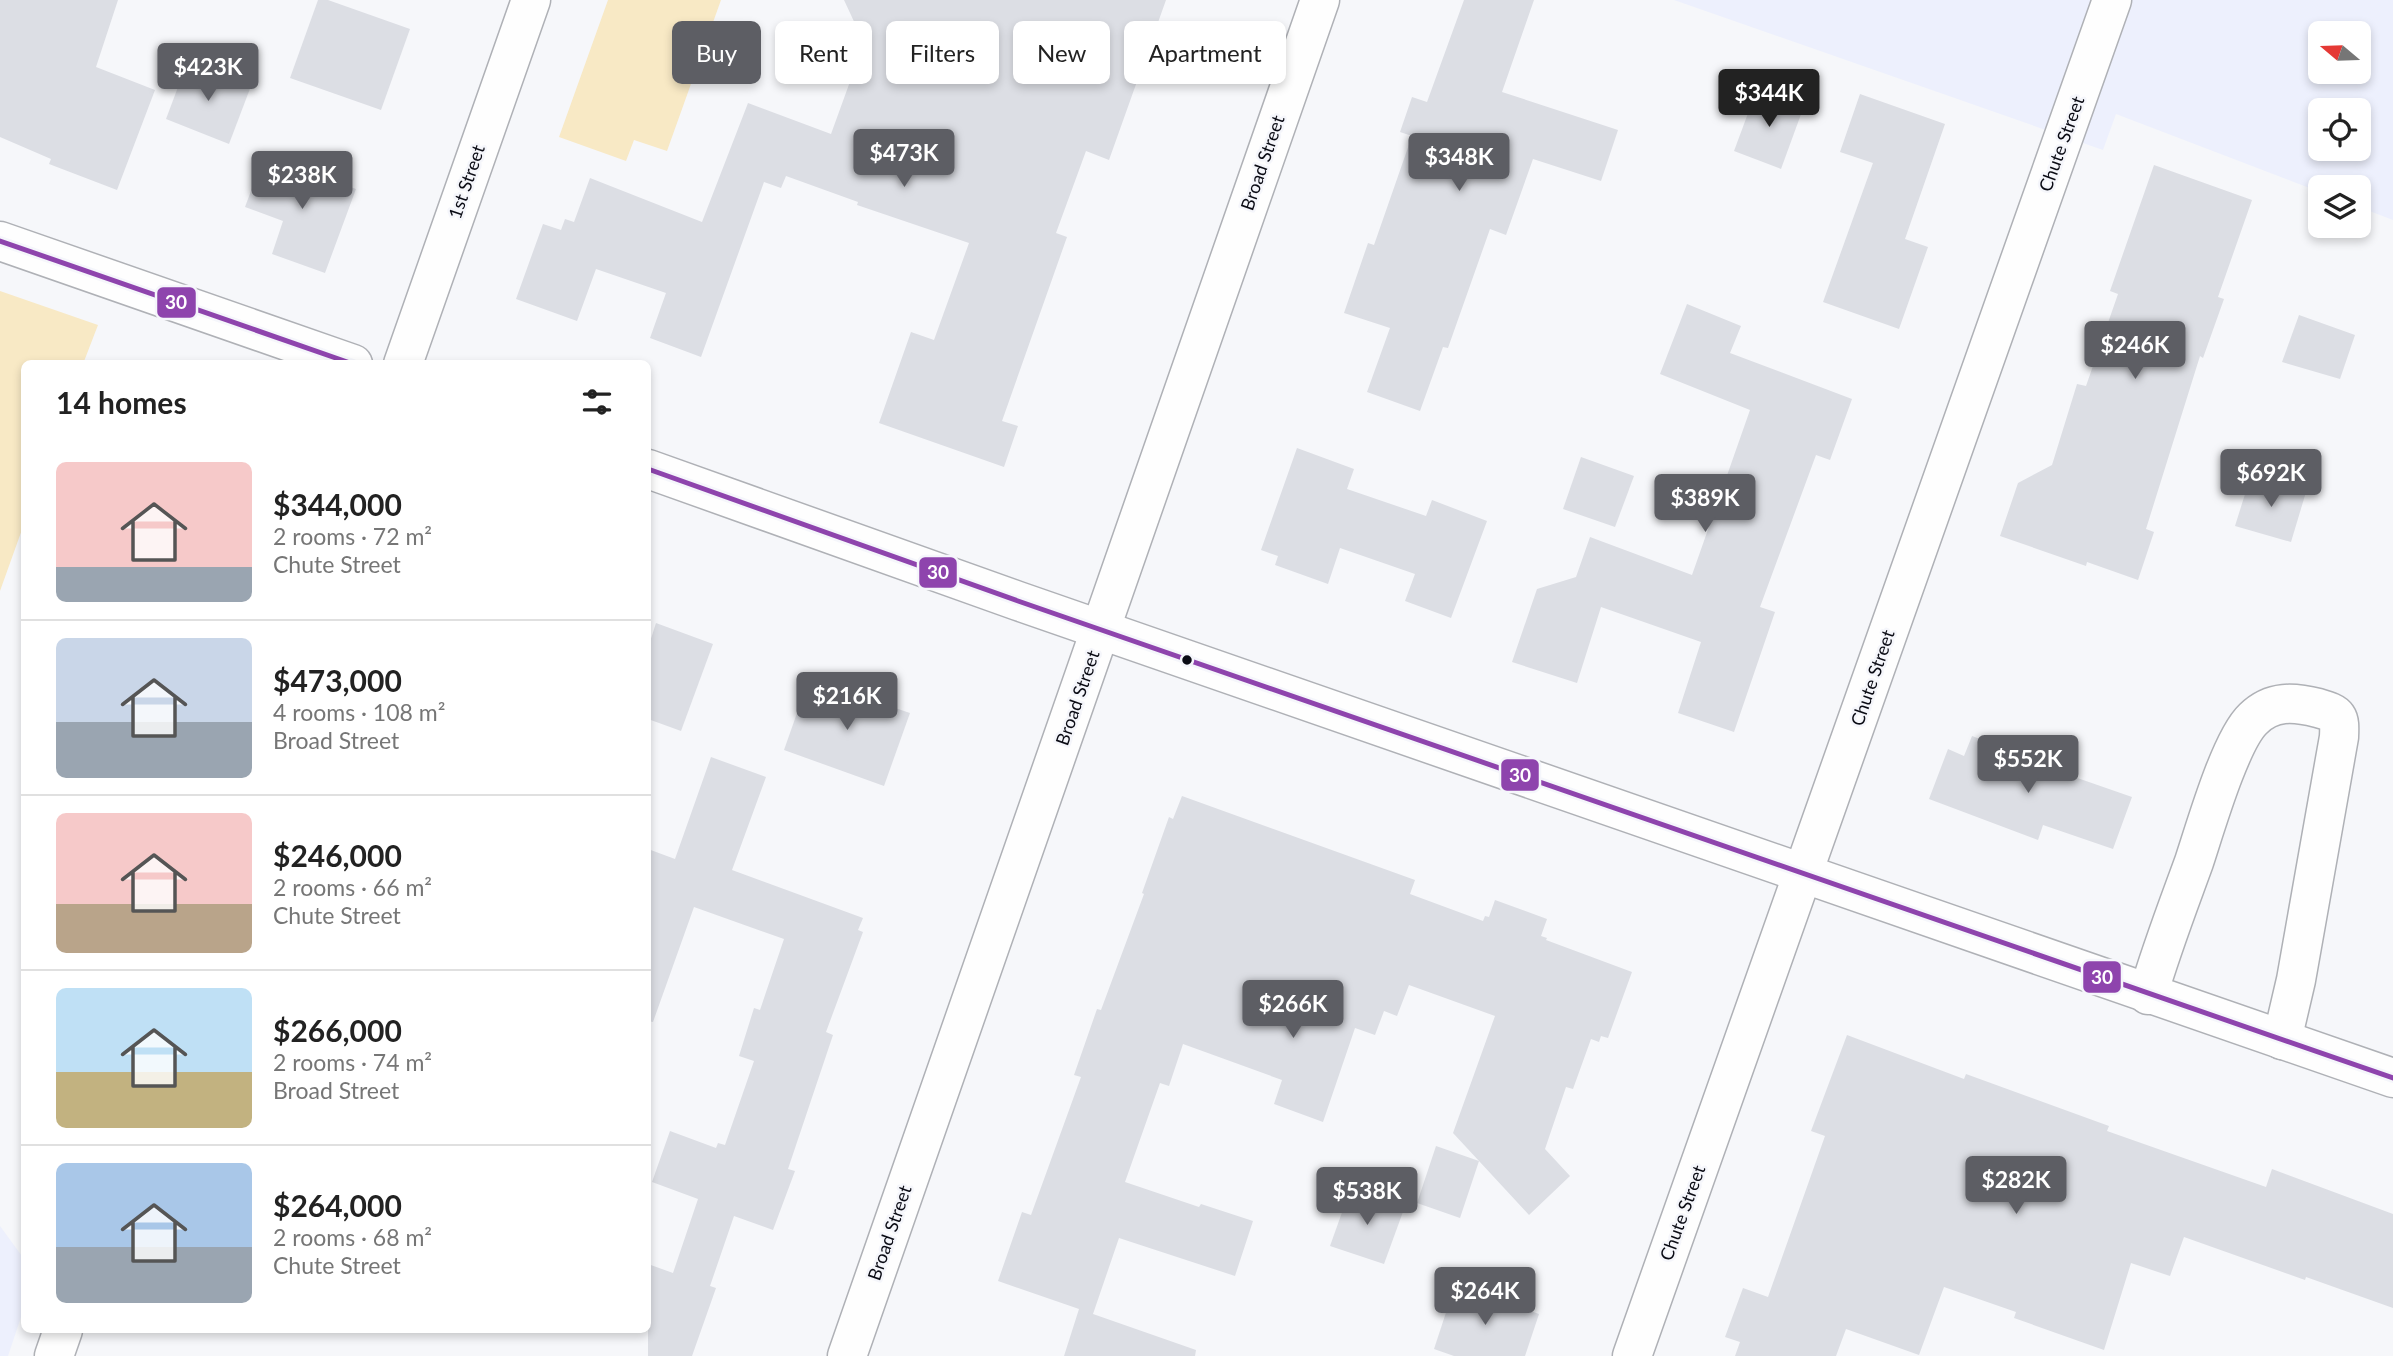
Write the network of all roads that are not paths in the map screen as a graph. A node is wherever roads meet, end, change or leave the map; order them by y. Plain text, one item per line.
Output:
1 (531, 0) edge
2 (1320, 0) edge
3 (2112, 0) edge
4 (0, 241) edge
5 (342, 360) edge
6 (404, 360) edge
7 (651, 470) edge
8 (1101, 630) junction
9 (1804, 873) junction
10 (2148, 995) junction
11 (2282, 1040) junction
12 (2393, 1078) edge
13 (62, 1333) edge
14 (54, 1356) edge
15 (847, 1356) edge
16 (1632, 1356) edge

1 - 6 street, 1st Street
2 - 8 street, Broad Street
3 - 9 street, Chute Street
4 - 5 street
7 - 8 street
8 - 9 street
8 - 15 street, Broad Street
9 - 10 street
9 - 16 street, Chute Street
10 - 11 street
10 - 11 street
11 - 12 street
13 - 14 street

